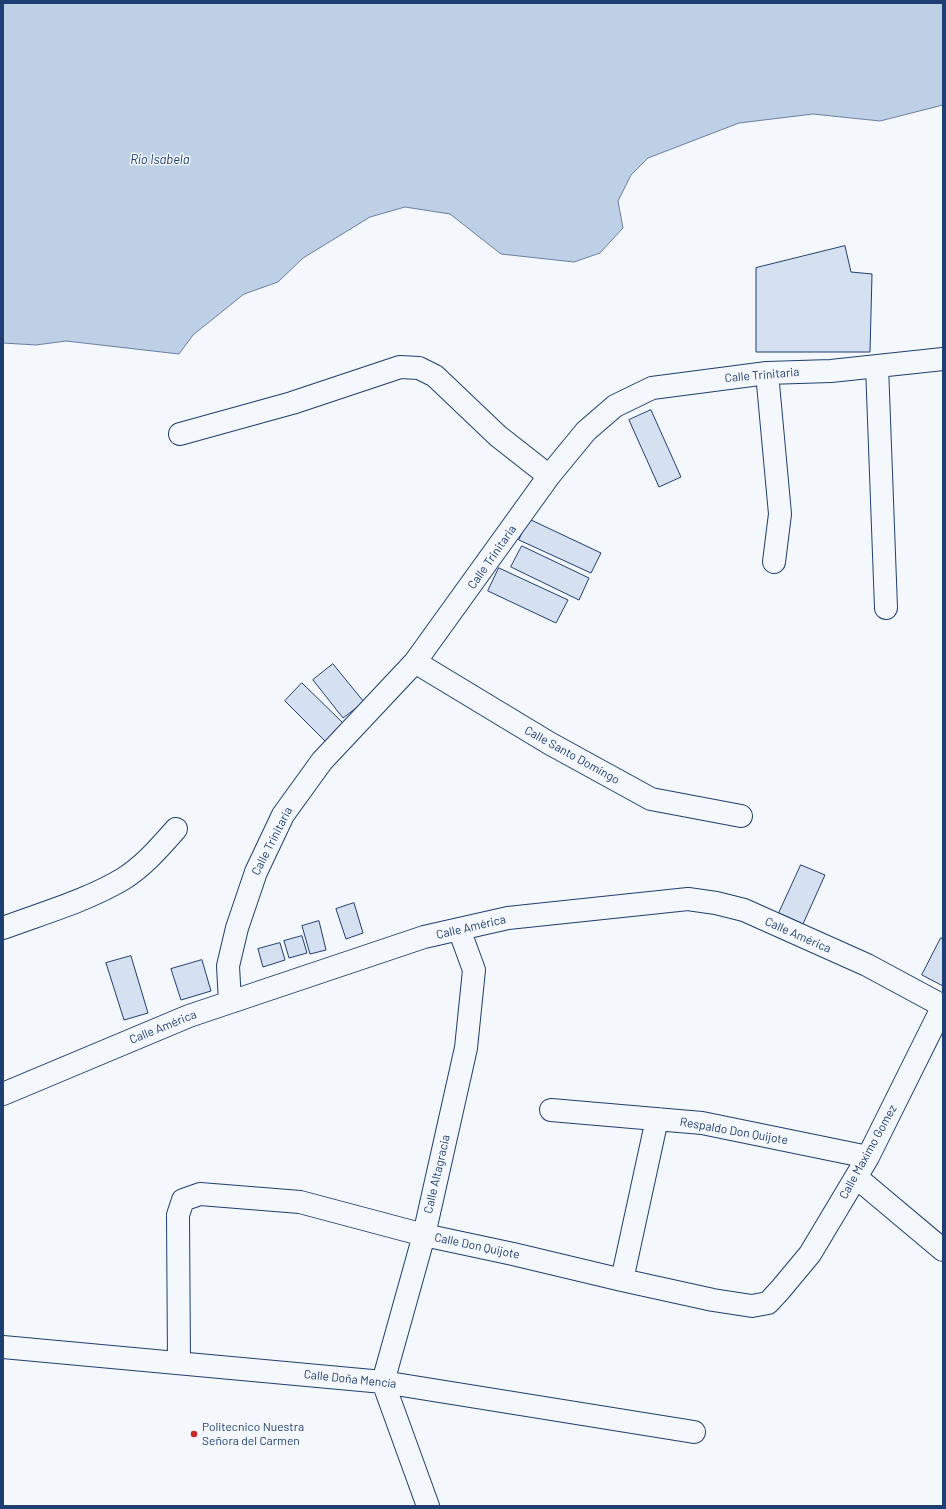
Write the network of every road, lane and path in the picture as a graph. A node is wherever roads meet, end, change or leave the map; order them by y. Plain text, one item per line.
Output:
1 (943, 359) edge
2 (876, 366) junction
3 (767, 373) junction
4 (180, 434) dead end
5 (549, 476) junction
6 (774, 562) dead end
7 (886, 608) dead end
8 (415, 662) junction
9 (741, 816) dead end
10 (176, 829) dead end
11 (3, 928) edge
12 (459, 929) junction
13 (230, 1002) junction
14 (943, 1006) edge
15 (3, 1094) edge
16 (551, 1110) dead end
17 (657, 1119) junction
18 (868, 1157) junction
19 (856, 1176) junction
20 (424, 1235) junction
21 (943, 1250) edge
22 (622, 1280) junction
23 (780, 1290) joint
24 (3, 1347) edge
25 (179, 1363) junction
26 (383, 1382) junction
27 (694, 1432) dead end
28 (428, 1506) edge

1 - 2 street, Calle Trinitaria
2 - 3 street, Calle Trinitaria
2 - 7 street
3 - 5 street, Calle Trinitaria
3 - 6 street
4 - 5 street
5 - 8 street, Calle Trinitaria
8 - 9 street, Calle Santo Domingo
8 - 13 street, Calle Trinitaria
10 - 11 street
12 - 13 street, Calle América
12 - 14 street, Calle América
12 - 20 street, Calle Altagracia
13 - 15 street, Calle América
14 - 18 street, Calle Maximo Gomez
16 - 17 street, Respaldo Don Quijote
17 - 18 street, Respaldo Don Quijote
17 - 22 street
18 - 19 street, Calle Maximo Gomez
19 - 21 street
19 - 23 street, Calle Maximo Gomez
20 - 22 street, Calle Don Quijote
20 - 25 street, Calle Don Quijote
20 - 26 street, Calle Altagracia
22 - 23 street, Calle Don Quijote
24 - 25 street, Calle Doña Mencía
25 - 26 street, Calle Doña Mencía
26 - 27 street, Calle Doña Mencía
26 - 28 street

